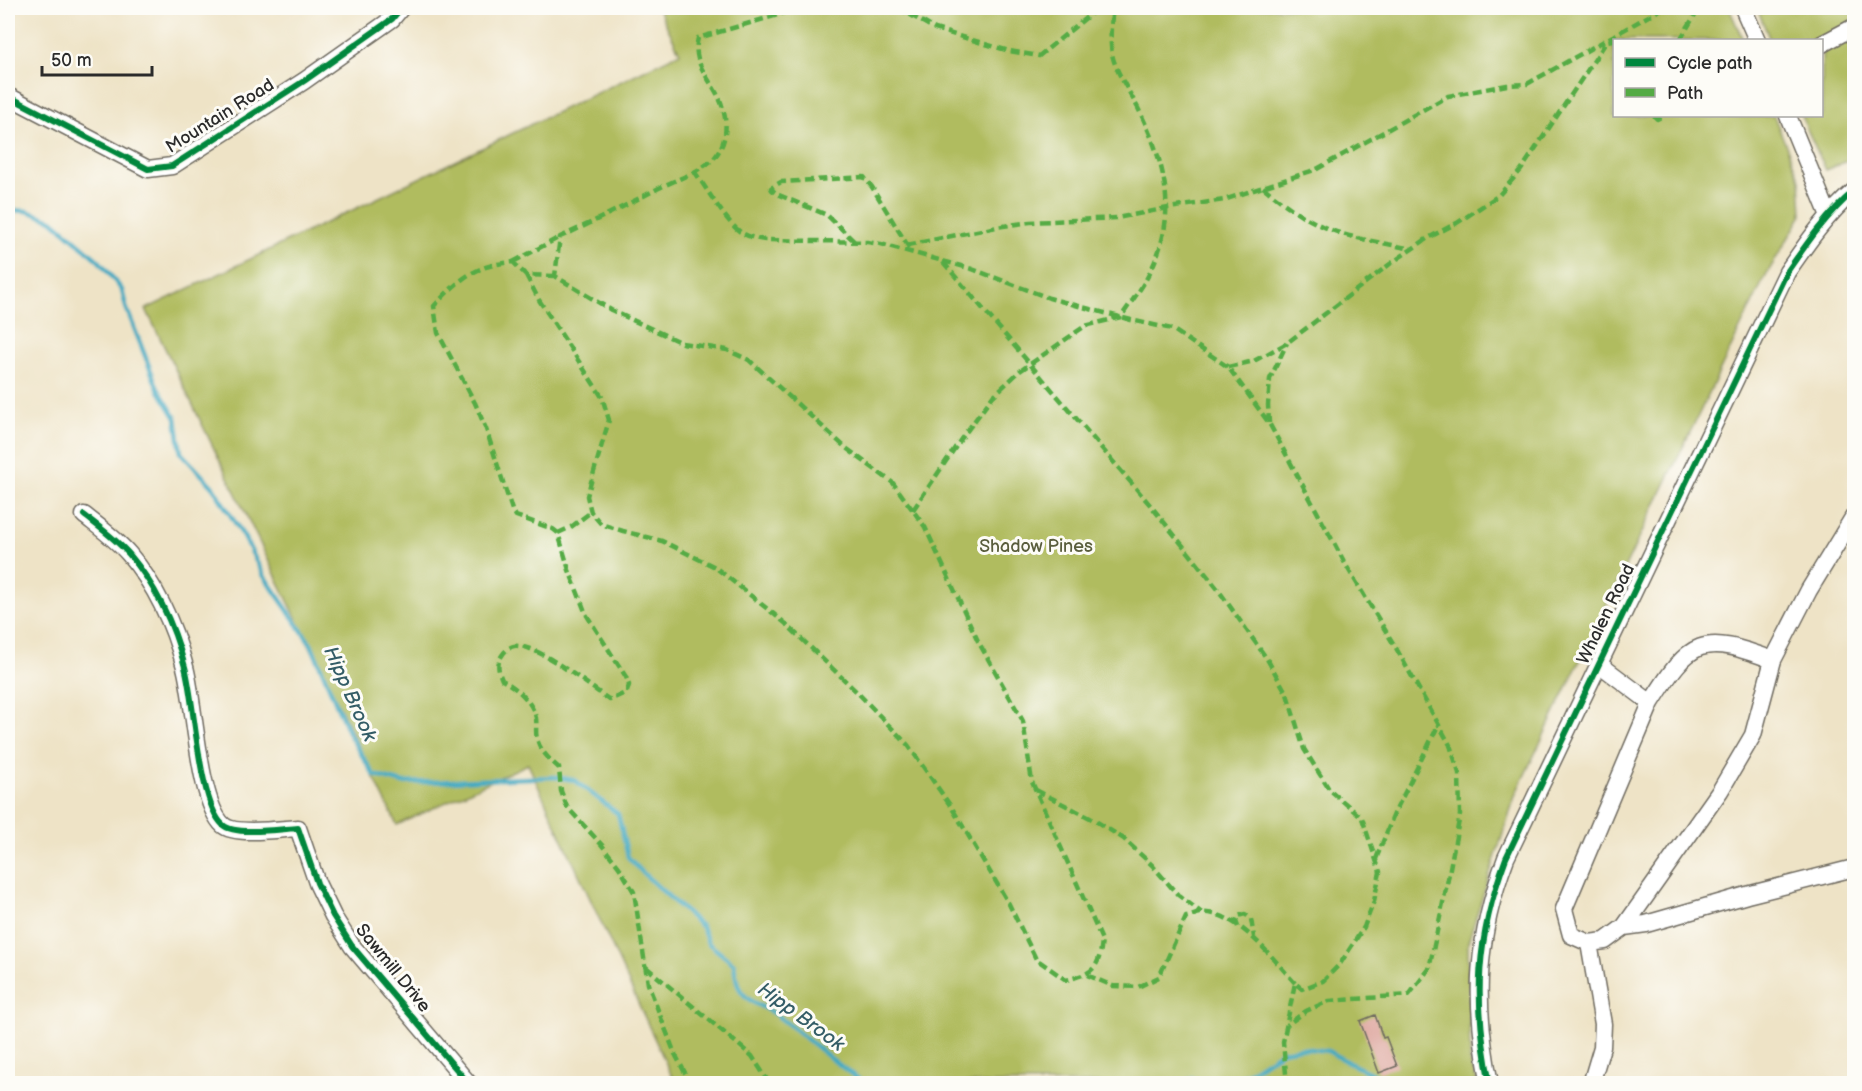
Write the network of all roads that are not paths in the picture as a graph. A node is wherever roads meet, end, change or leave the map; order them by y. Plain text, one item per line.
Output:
1 (401, 8) edge
2 (1743, 8) edge
3 (1854, 27) edge
4 (1757, 39) edge
5 (1823, 43) edge
6 (8, 96) edge
7 (1788, 117) edge
8 (1854, 191) edge
9 (1829, 216) junction
10 (84, 515) dead end
11 (1854, 516) edge
12 (1773, 660) junction
13 (1599, 664) junction
14 (1651, 703) junction
15 (1854, 868) edge
16 (1624, 927) junction
17 (1589, 943) junction
18 (469, 1083) edge
19 (1490, 1083) edge
20 (1591, 1083) edge

1 - 6 street, Mountain Road
2 - 4 street
3 - 5 street
7 - 9 street
8 - 9 street, Whalen Road
9 - 13 street, Whalen Road
10 - 18 street, Sawmill Drive
11 - 12 street
12 - 14 street
12 - 16 street
13 - 14 street
13 - 19 street, Whalen Road
14 - 17 street
15 - 16 street
16 - 17 street
17 - 20 street

